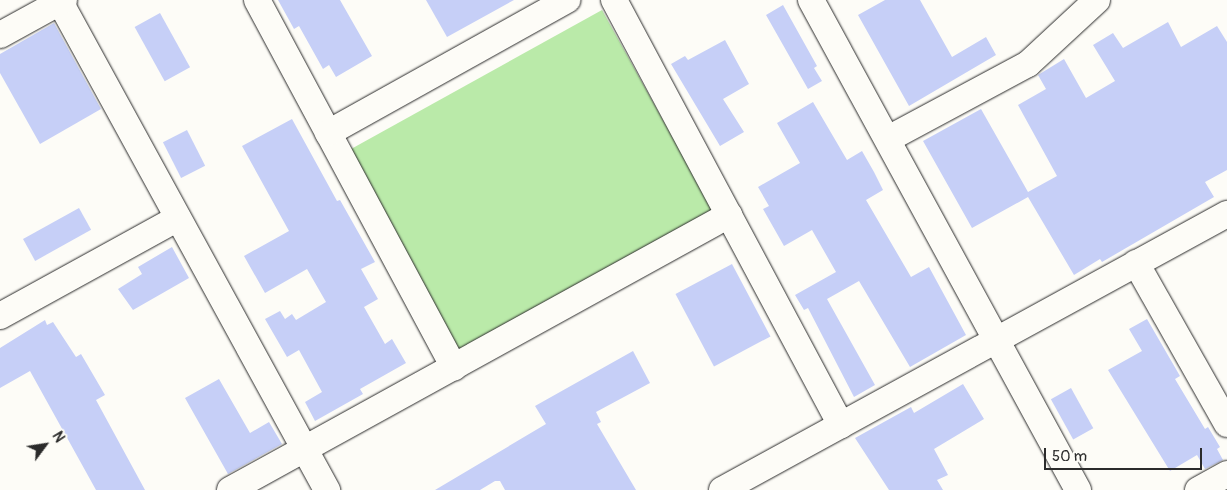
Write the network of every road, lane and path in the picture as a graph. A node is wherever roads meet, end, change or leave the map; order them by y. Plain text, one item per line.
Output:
1 (257, 0) edge
2 (568, 0) edge
3 (614, 0) edge
4 (811, 0) edge
5 (1097, 0) edge
6 (61, 1) edge
7 (0, 35) edge
8 (328, 132) junction
9 (888, 139) junction
10 (1227, 214) edge
11 (729, 215) junction
12 (178, 218) junction
13 (1136, 263) junction
14 (0, 316) edge
15 (998, 339) junction
16 (454, 367) junction
17 (1227, 424) edge
18 (841, 425) junction
19 (305, 449) junction
20 (1227, 474) edge
21 (230, 490) edge
22 (327, 490) edge
23 (722, 490) edge
24 (1078, 490) edge
25 (1198, 490) edge

1 - 8 street
2 - 8 street
3 - 11 street
4 - 9 street
5 - 9 street
6 - 7 street
6 - 12 street
8 - 16 street
9 - 15 street
10 - 13 street
11 - 16 street
11 - 18 street
12 - 14 street
12 - 19 street
13 - 15 street
13 - 17 street
15 - 18 street
15 - 24 street
16 - 19 street
18 - 23 street
19 - 21 street
19 - 22 street
20 - 25 street

